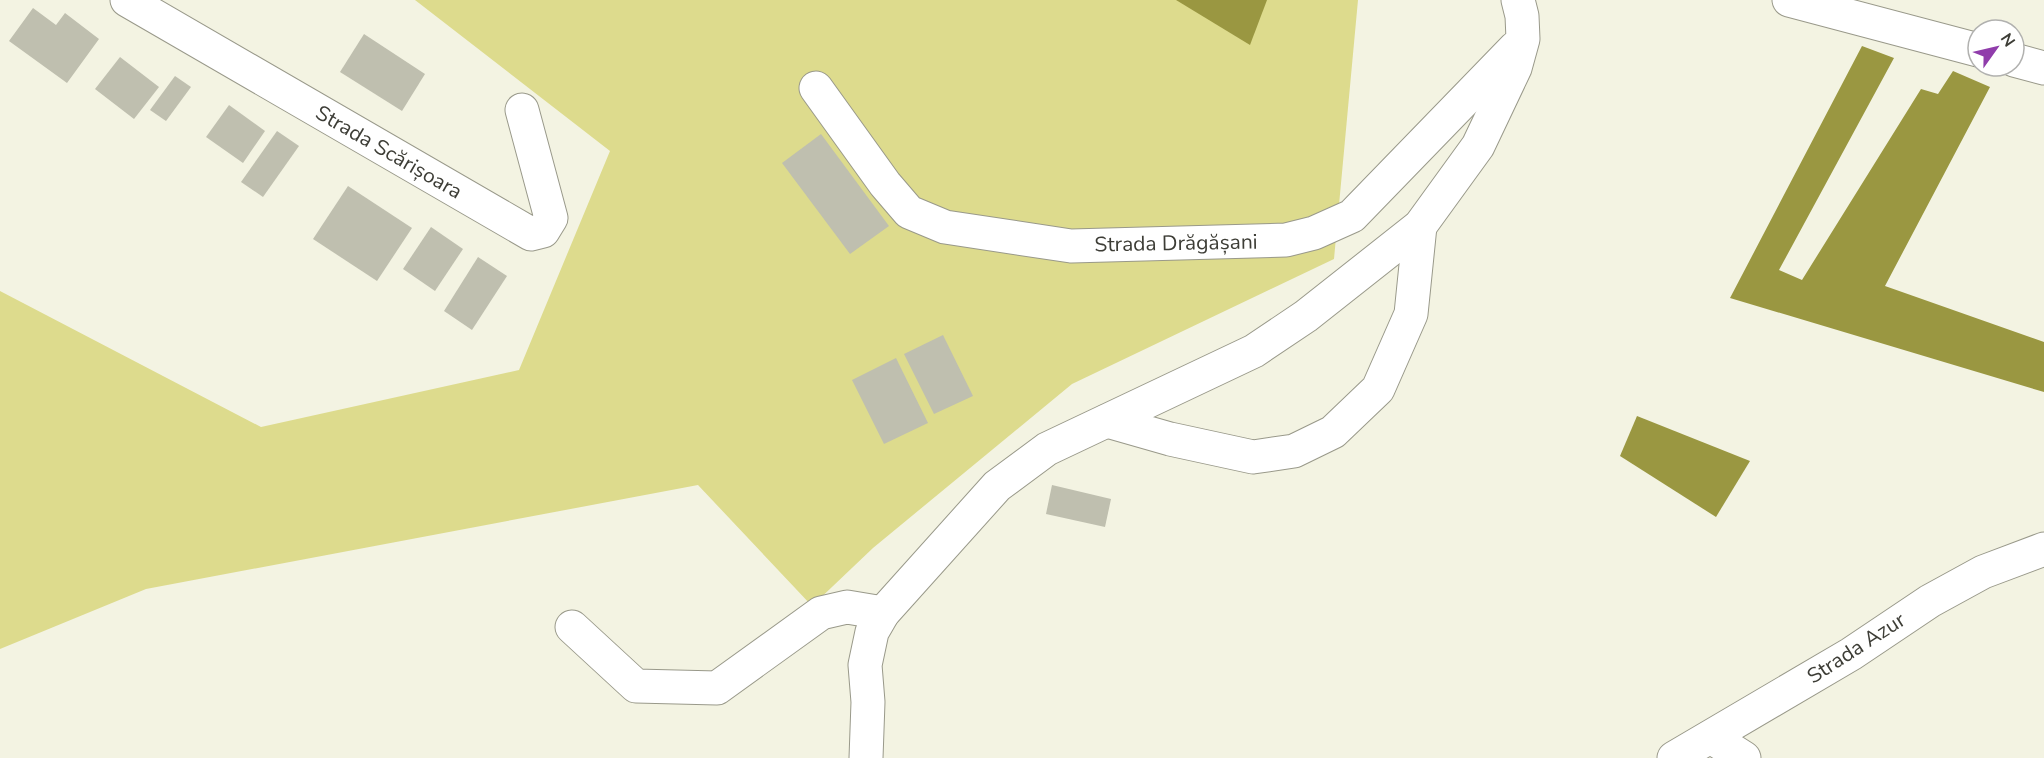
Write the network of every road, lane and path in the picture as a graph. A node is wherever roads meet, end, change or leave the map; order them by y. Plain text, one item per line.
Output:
1 (127, 0) edge
2 (1518, 0) edge
3 (1788, 0) edge
4 (1523, 39) junction
5 (1966, 47) edge
6 (2026, 63) edge
7 (2044, 68) edge
8 (816, 88) dead end
9 (522, 110) dead end
10 (1419, 226) junction
11 (1107, 421) junction
12 (2044, 549) edge
13 (883, 613) junction
14 (572, 627) dead end
15 (1711, 737) junction
16 (866, 758) edge
17 (1674, 758) edge
18 (1744, 758) edge

1 - 9 street, Strada Scărișoara
2 - 4 street
3 - 5 street
4 - 8 street, Strada Drăgășani
4 - 10 street
6 - 7 street
10 - 11 street
10 - 11 street
11 - 13 street
12 - 15 street, Strada Azur
13 - 14 street
13 - 16 street
15 - 17 street, Strada Azur
15 - 18 street

